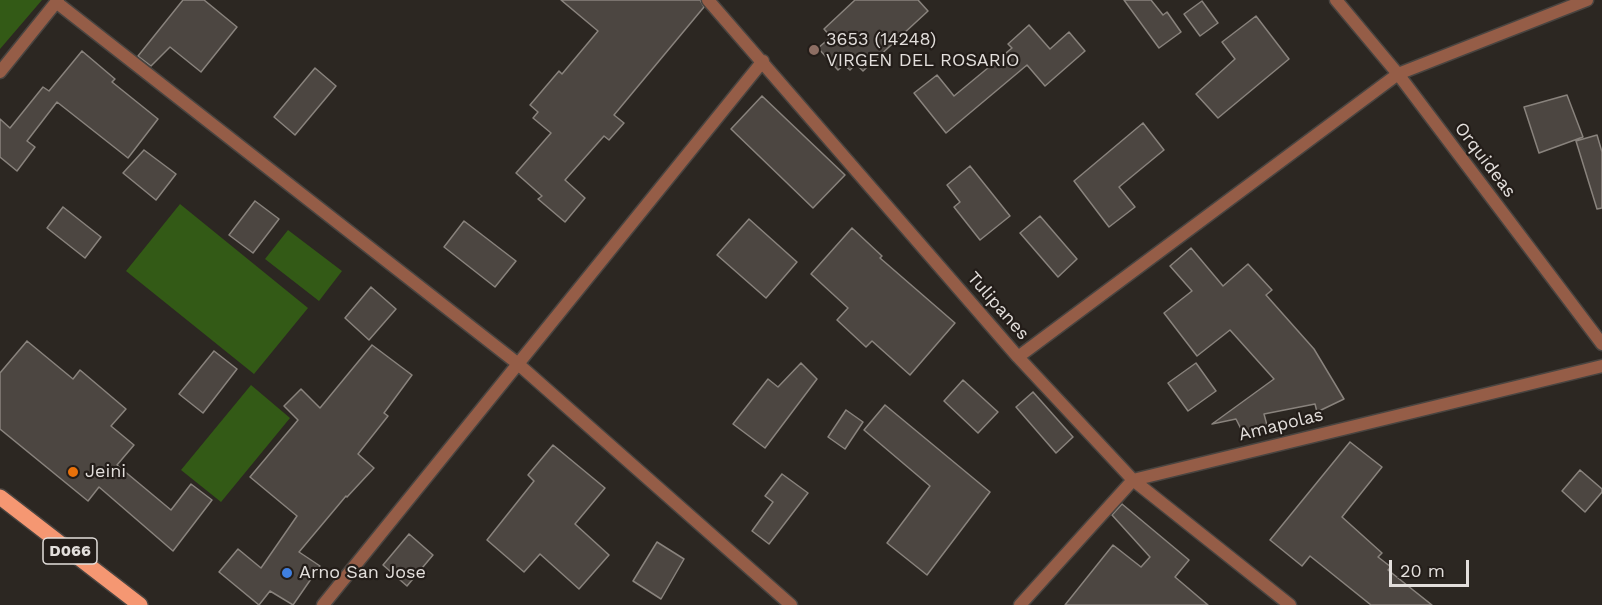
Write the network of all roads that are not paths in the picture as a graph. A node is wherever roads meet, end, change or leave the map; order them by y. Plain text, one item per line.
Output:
1 (708, 0) edge
2 (1336, 0) edge
3 (1587, 0) edge
4 (58, 1) edge
5 (763, 61) junction
6 (0, 72) edge
7 (1398, 75) junction
8 (1602, 344) edge
9 (1018, 357) junction
10 (517, 363) junction
11 (1602, 366) edge
12 (1133, 480) junction
13 (0, 497) edge
14 (140, 605) edge
15 (323, 605) edge
16 (791, 605) edge
17 (1020, 605) edge
18 (1290, 605) edge

1 - 5 street, Tulipanes
2 - 7 street, Orquideas
3 - 7 street
4 - 6 street
4 - 10 street
5 - 9 street, Tulipanes
5 - 10 street
7 - 8 street, Orquideas
7 - 9 street
9 - 12 street, Tulipanes
10 - 15 street
10 - 16 street
11 - 12 street, Amapolas
12 - 17 street
12 - 18 street, Tulipanes
13 - 14 main road, D066

